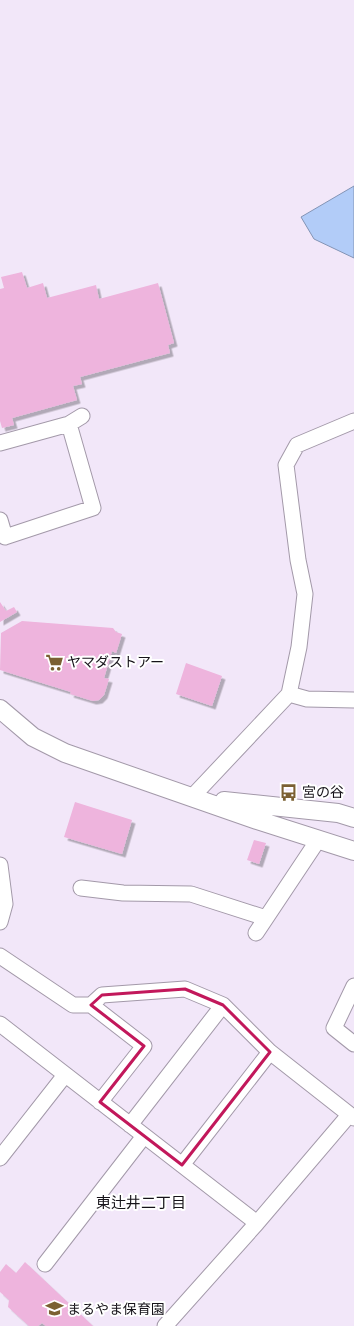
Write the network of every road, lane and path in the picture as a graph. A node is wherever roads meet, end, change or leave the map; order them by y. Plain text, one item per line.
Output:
1 (354, 421) edge
2 (0, 443) edge
3 (0, 520) edge
4 (289, 694) junction
5 (354, 700) edge
6 (0, 710) edge
7 (192, 797) junction
8 (354, 818) edge
9 (318, 840) junction
10 (354, 850) edge
11 (0, 865) edge
12 (81, 888) dead end
13 (266, 918) junction
14 (0, 922) edge
15 (256, 933) dead end
16 (0, 956) edge
17 (354, 986) edge
18 (91, 1005) junction
19 (223, 1005) junction
20 (0, 1024) edge
21 (354, 1044) edge
22 (270, 1052) junction
23 (65, 1075) junction
24 (100, 1102) junction
25 (352, 1117) edge
26 (130, 1125) junction
27 (144, 1136) junction
28 (0, 1158) edge
29 (182, 1165) junction
30 (257, 1223) junction
31 (45, 1264) dead end
32 (165, 1326) edge

1 - 4 street
2 - 3 street
4 - 5 street
4 - 7 street
6 - 7 street
7 - 8 street
7 - 9 street
9 - 10 street
9 - 13 street
11 - 14 street
12 - 13 street
13 - 15 street
16 - 18 street
17 - 21 street
18 - 19 street
18 - 24 street
19 - 22 street
19 - 26 street
20 - 23 street
22 - 25 street
22 - 29 street
23 - 24 street
23 - 28 street
24 - 26 street
25 - 30 street
26 - 27 street
27 - 29 street
27 - 31 street
29 - 30 street
30 - 32 street

